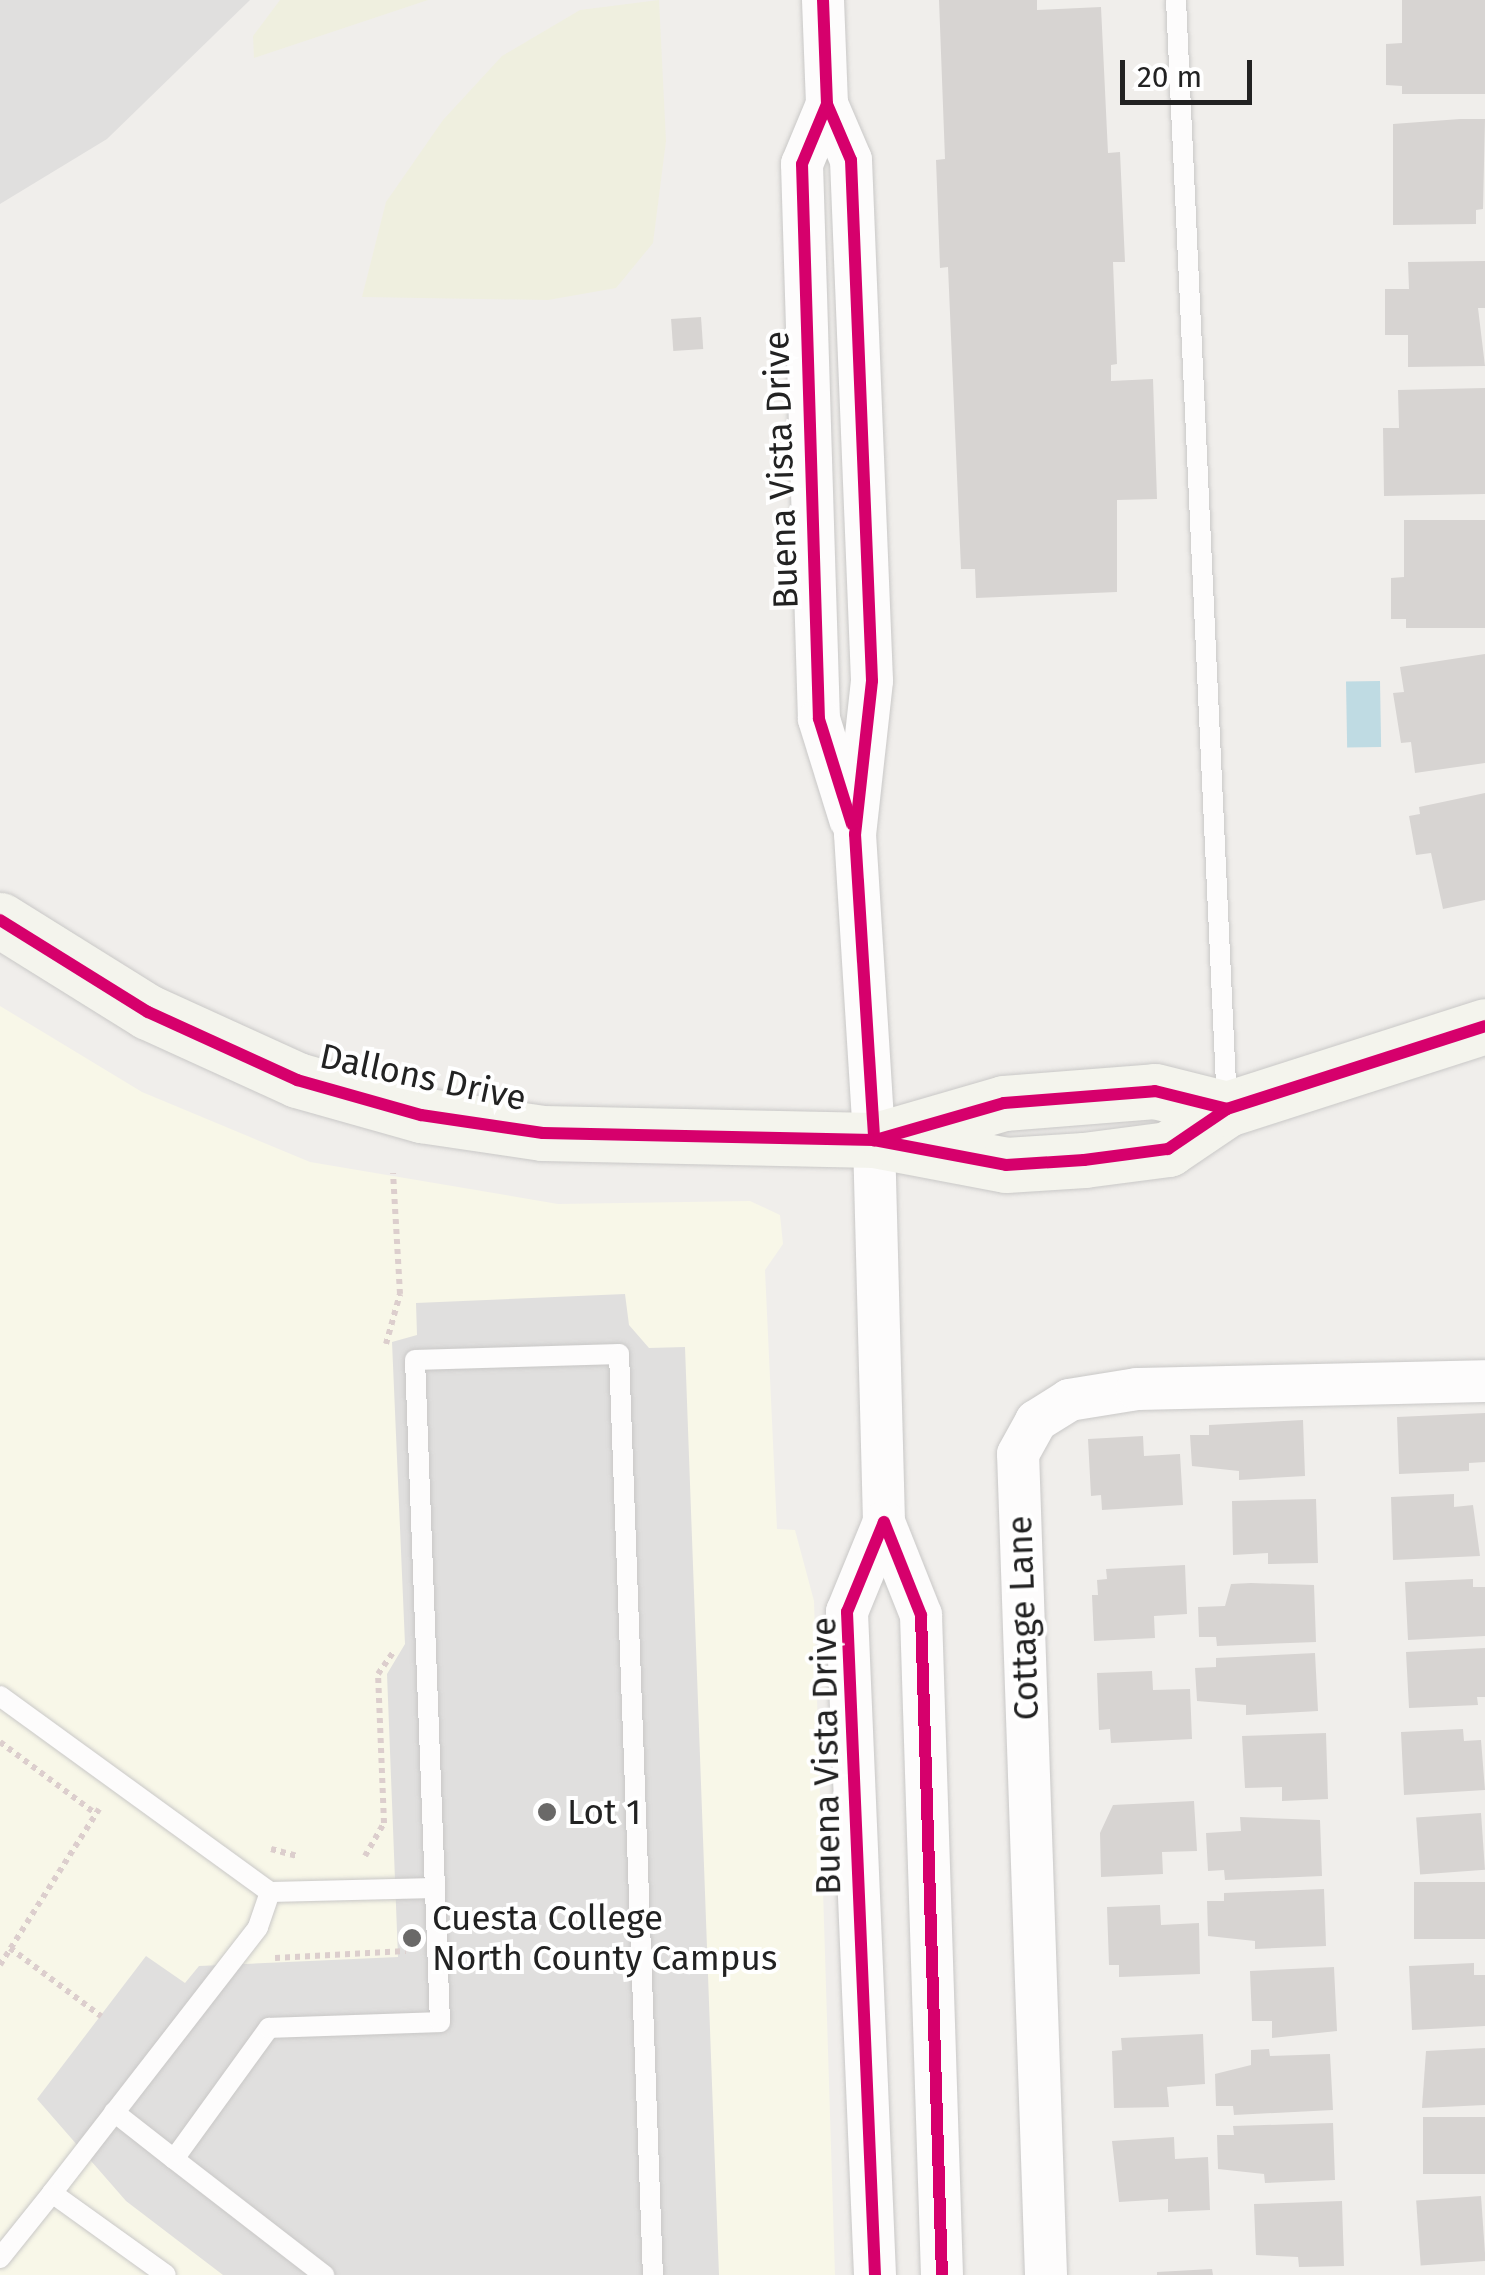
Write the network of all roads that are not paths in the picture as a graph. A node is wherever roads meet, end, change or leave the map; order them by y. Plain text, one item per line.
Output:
1 (822, 0) edge
2 (1176, 0) edge
3 (10, 935) edge
4 (1485, 1026) edge
5 (1227, 1109) junction
6 (874, 1140) junction
7 (1485, 1381) edge
8 (884, 1522) junction
9 (0, 1696) edge
10 (435, 1888) junction
11 (270, 1892) junction
12 (114, 2112) junction
13 (174, 2159) junction
14 (52, 2193) junction
15 (0, 2258) edge
16 (166, 2275) edge
17 (324, 2275) edge
18 (653, 2275) edge
19 (875, 2275) edge
20 (942, 2275) edge
21 (1046, 2275) edge

1 - 6 street, Buena Vista Drive
2 - 5 lane
3 - 6 street, Dallons Drive
4 - 5 street, Dallons Drive
5 - 6 street, Dallons Drive
6 - 8 street, Buena Vista Drive
7 - 21 street, Cottage Lane
8 - 19 street, Buena Vista Drive
8 - 20 street, Buena Vista Drive
9 - 11 lane
10 - 11 lane
10 - 13 lane
10 - 18 lane
11 - 12 lane
12 - 13 lane
12 - 14 lane
13 - 17 lane
14 - 15 lane
14 - 16 lane

